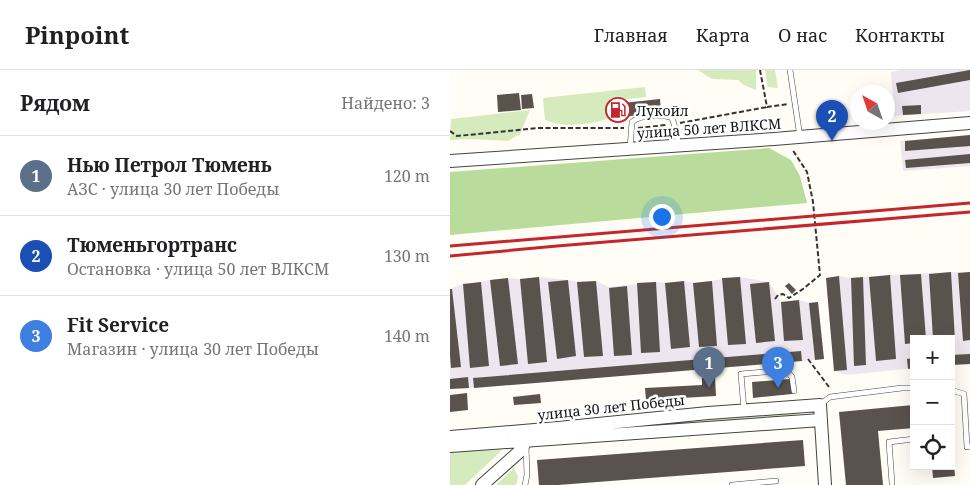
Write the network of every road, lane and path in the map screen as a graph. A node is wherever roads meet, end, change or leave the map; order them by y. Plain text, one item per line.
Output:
1 (760, 70) edge
2 (790, 70) edge
3 (796, 103) junction
4 (766, 107) junction
5 (970, 123) edge
6 (674, 124) junction
7 (632, 128) junction
8 (450, 131) edge
9 (800, 137) junction
10 (679, 146) junction
11 (630, 149) junction
12 (791, 149) dead end
13 (450, 161) edge
14 (774, 300) dead end
15 (808, 359) dead end
16 (829, 387) dead end
17 (910, 388) edge
18 (794, 391) dead end
19 (955, 391) edge
20 (820, 405) junction
21 (744, 410) junction
22 (821, 420) junction
23 (450, 436) edge
24 (525, 436) junction
25 (910, 439) edge
26 (450, 446) edge
27 (970, 446) edge
28 (776, 481) dead end
29 (892, 483) dead end
30 (472, 485) edge
31 (482, 485) edge
32 (525, 485) edge
33 (732, 485) edge
34 (825, 485) edge

1 - 4 path
2 - 3 lane
3 - 4 path
3 - 9 lane
4 - 6 path
5 - 9 street, улица 50 лет ВЛКСМ
6 - 7 path
6 - 7 lane
6 - 10 lane
7 - 8 path
7 - 11 lane
9 - 10 street, улица 50 лет ВЛКСМ
10 - 11 street, улица 50 лет ВЛКСМ
11 - 13 street, улица 50 лет ВЛКСМ
12 - 14 path
15 - 16 path
17 - 20 lane
18 - 21 lane
19 - 27 lane
20 - 21 street, улица 30 лет Победы
20 - 22 street
21 - 24 street, улица 30 лет Победы
22 - 24 street, улица 30 лет Победы
22 - 34 street
23 - 24 street, улица 30 лет Победы
24 - 26 street, улица 30 лет Победы
24 - 30 street
24 - 31 street
24 - 32 lane
25 - 29 lane
28 - 33 lane

